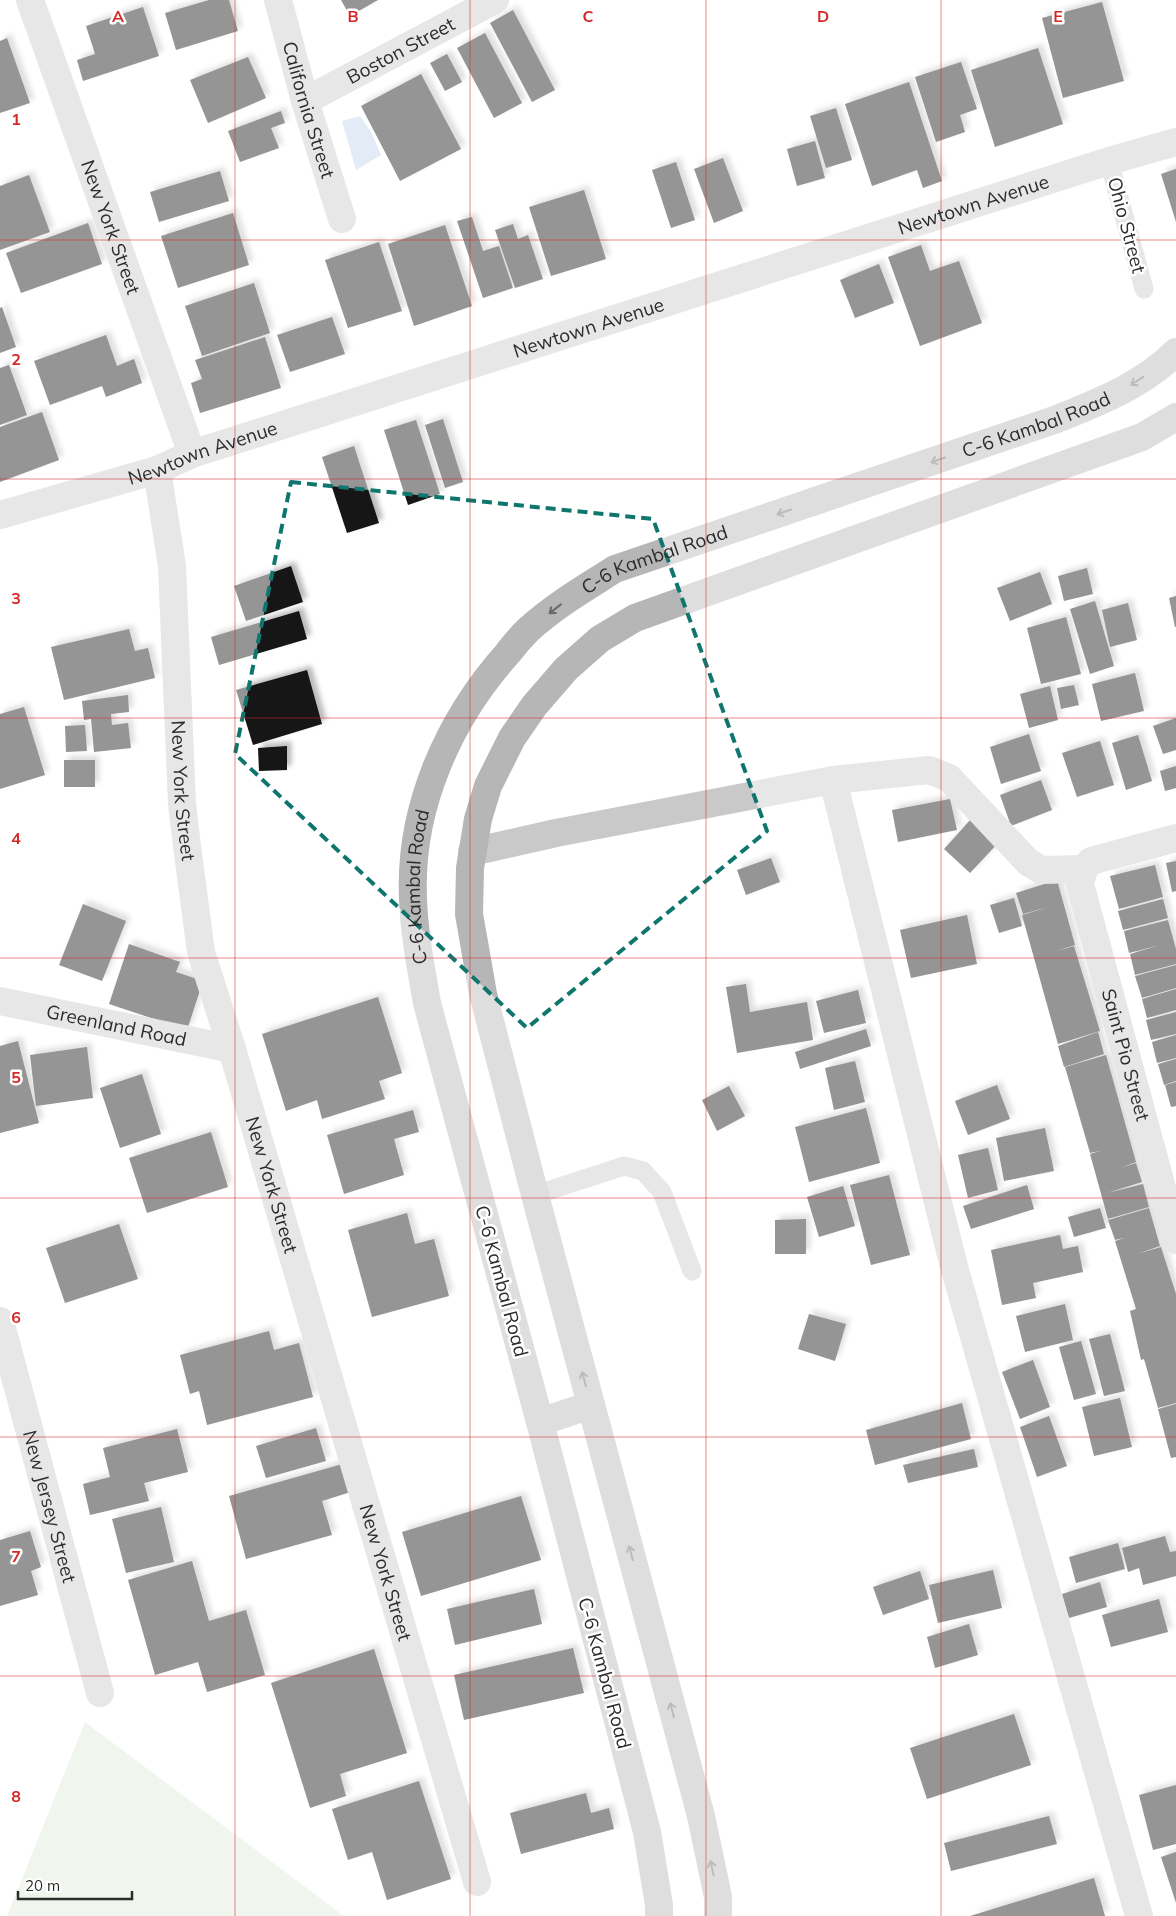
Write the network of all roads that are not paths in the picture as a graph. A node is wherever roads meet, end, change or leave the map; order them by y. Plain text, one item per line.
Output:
1 (30, 0) edge
2 (278, 0) edge
3 (495, 0) edge
4 (305, 101) junction
5 (1176, 142) edge
6 (1109, 161) junction
7 (342, 219) dead end
8 (1144, 289) dead end
9 (1176, 352) edge
10 (1176, 417) edge
11 (192, 454) junction
12 (157, 470) junction
13 (0, 514) edge
14 (833, 780) junction
15 (1176, 838) edge
16 (472, 852) junction
17 (1084, 869) junction
18 (0, 1001) edge
19 (232, 1049) junction
20 (535, 1195) junction
21 (1176, 1240) edge
22 (692, 1271) dead end
23 (0, 1321) edge
24 (591, 1405) junction
25 (540, 1422) junction
26 (100, 1693) dead end
27 (477, 1882) dead end
28 (659, 1916) edge
29 (718, 1916) edge
30 (1139, 1916) edge

1 - 11 street, New York Street
2 - 4 street, California Street
3 - 4 street, Boston Street
4 - 7 street, California Street
5 - 6 street, Newtown Avenue
6 - 8 lane, Ohio Street
6 - 11 street, Newtown Avenue
9 -> 25 main road, C-6 Kambal Road
10 - 16 main road
11 - 12 street, Newtown Avenue
12 - 13 street, Newtown Avenue
12 - 19 street, New York Street
14 - 16 street
14 - 17 street
14 - 30 street
15 - 17 street
16 - 20 main road
17 - 21 street, Saint Pio Street
18 - 19 street, Greenland Road
19 - 27 street, New York Street
20 - 22 lane
24 -> 20 main road
23 - 26 street, New Jersey Street
24 - 25 main road
29 -> 24 main road
25 - 28 main road, C-6 Kambal Road

